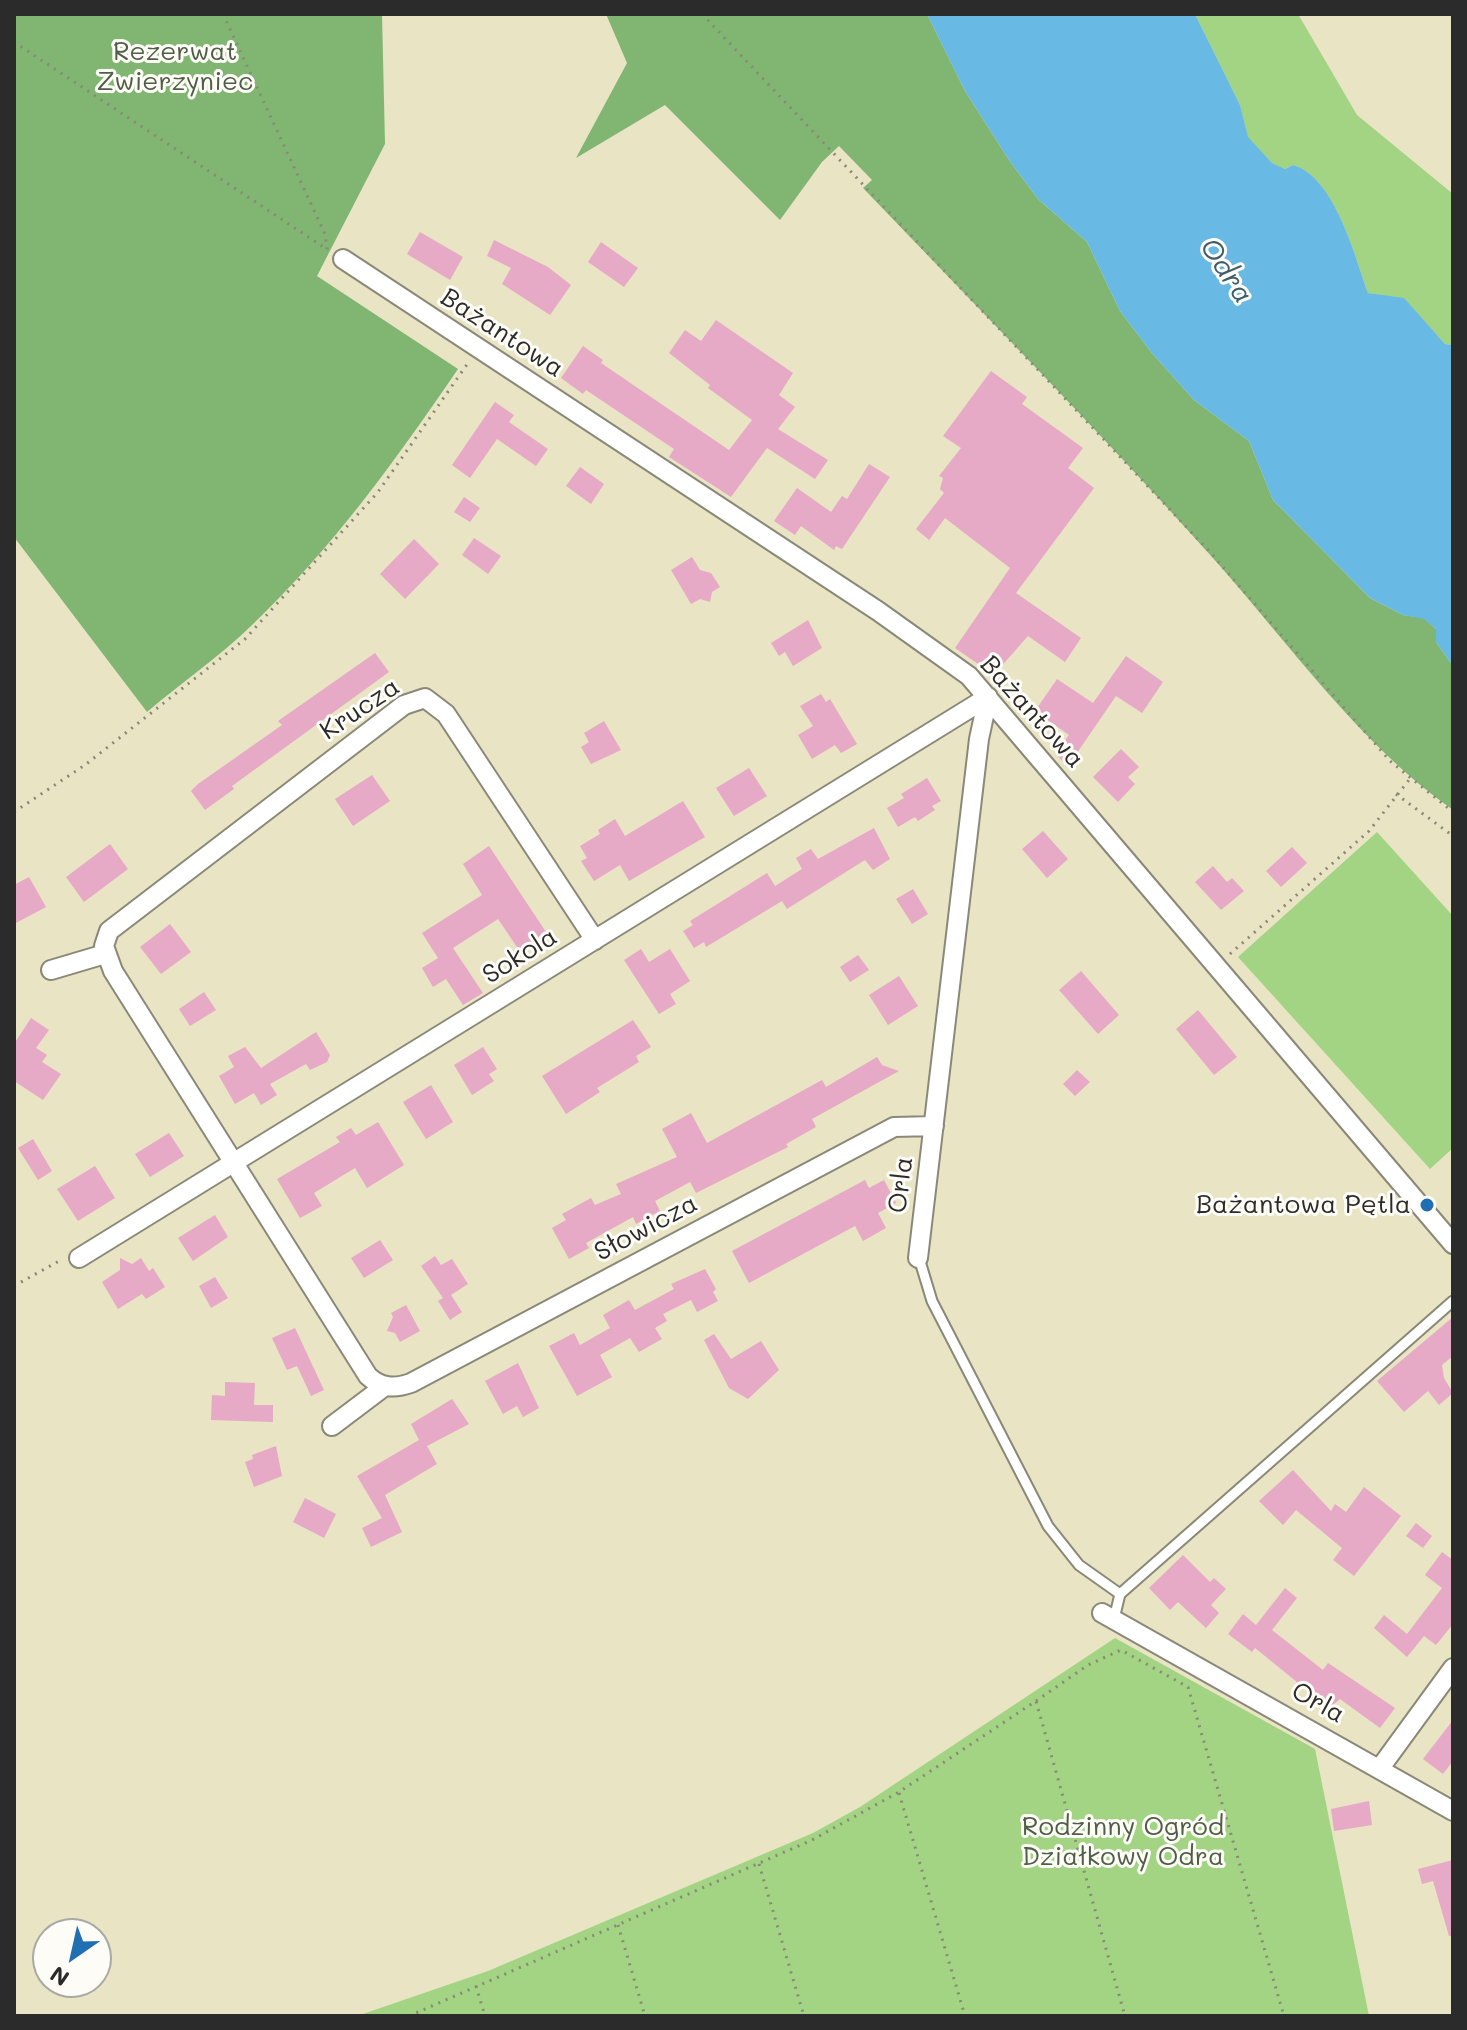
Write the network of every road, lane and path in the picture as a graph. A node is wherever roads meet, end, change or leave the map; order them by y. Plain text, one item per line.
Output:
1 (223, 14) edge
2 (702, 14) edge
3 (14, 42) edge
4 (343, 259) dead end
5 (479, 347) junction
6 (988, 697) junction
7 (1409, 780) junction
8 (1396, 794) junction
9 (14, 812) edge
10 (1453, 812) edge
11 (1453, 836) edge
12 (595, 940) junction
13 (105, 954) junction
14 (1224, 959) dead end
15 (51, 970) dead end
16 (934, 1126) junction
17 (234, 1164) junction
18 (1453, 1244) edge
19 (79, 1258) joint
20 (918, 1258) joint
21 (14, 1286) edge
22 (1453, 1301) edge
23 (385, 1386) junction
24 (332, 1426) dead end
25 (1120, 1594) junction
26 (1108, 1616) joint
27 (1453, 1668) edge
28 (1036, 1701) junction
29 (1380, 1768) junction
30 (899, 1792) junction
31 (1453, 1811) edge
32 (759, 1864) junction
33 (618, 1925) junction
34 (476, 1986) junction
35 (409, 2016) edge
36 (485, 2016) edge
37 (645, 2016) edge
38 (804, 2016) edge
39 (965, 2016) edge
40 (1125, 2016) edge
41 (1284, 2016) edge

1 - 3 path
2 - 7 path
4 - 5 street, Bażantowa
5 - 6 street, Bażantowa
5 - 9 path
6 - 12 street, Sokola
6 - 16 street, Orla
6 - 18 street, Bażantowa
7 - 8 path
7 - 10 path
8 - 11 path
8 - 14 path
12 - 13 street, Krucza
12 - 17 street, Sokola
13 - 15 street
13 - 17 street
16 - 20 street, Orla
16 - 23 street, Słowicza
17 - 19 street, Sokola
17 - 23 street
19 - 21 path
20 - 25 lane, Orla
22 - 25 lane
23 - 24 street, Słowicza
25 - 26 lane, Orla
26 - 29 street, Orla
27 - 29 street
28 - 30 path
28 - 40 path
28 - 41 path
29 - 31 street, Orla
30 - 32 path
30 - 39 path
32 - 33 path
32 - 38 path
33 - 34 path
33 - 37 path
34 - 35 path
34 - 36 path

